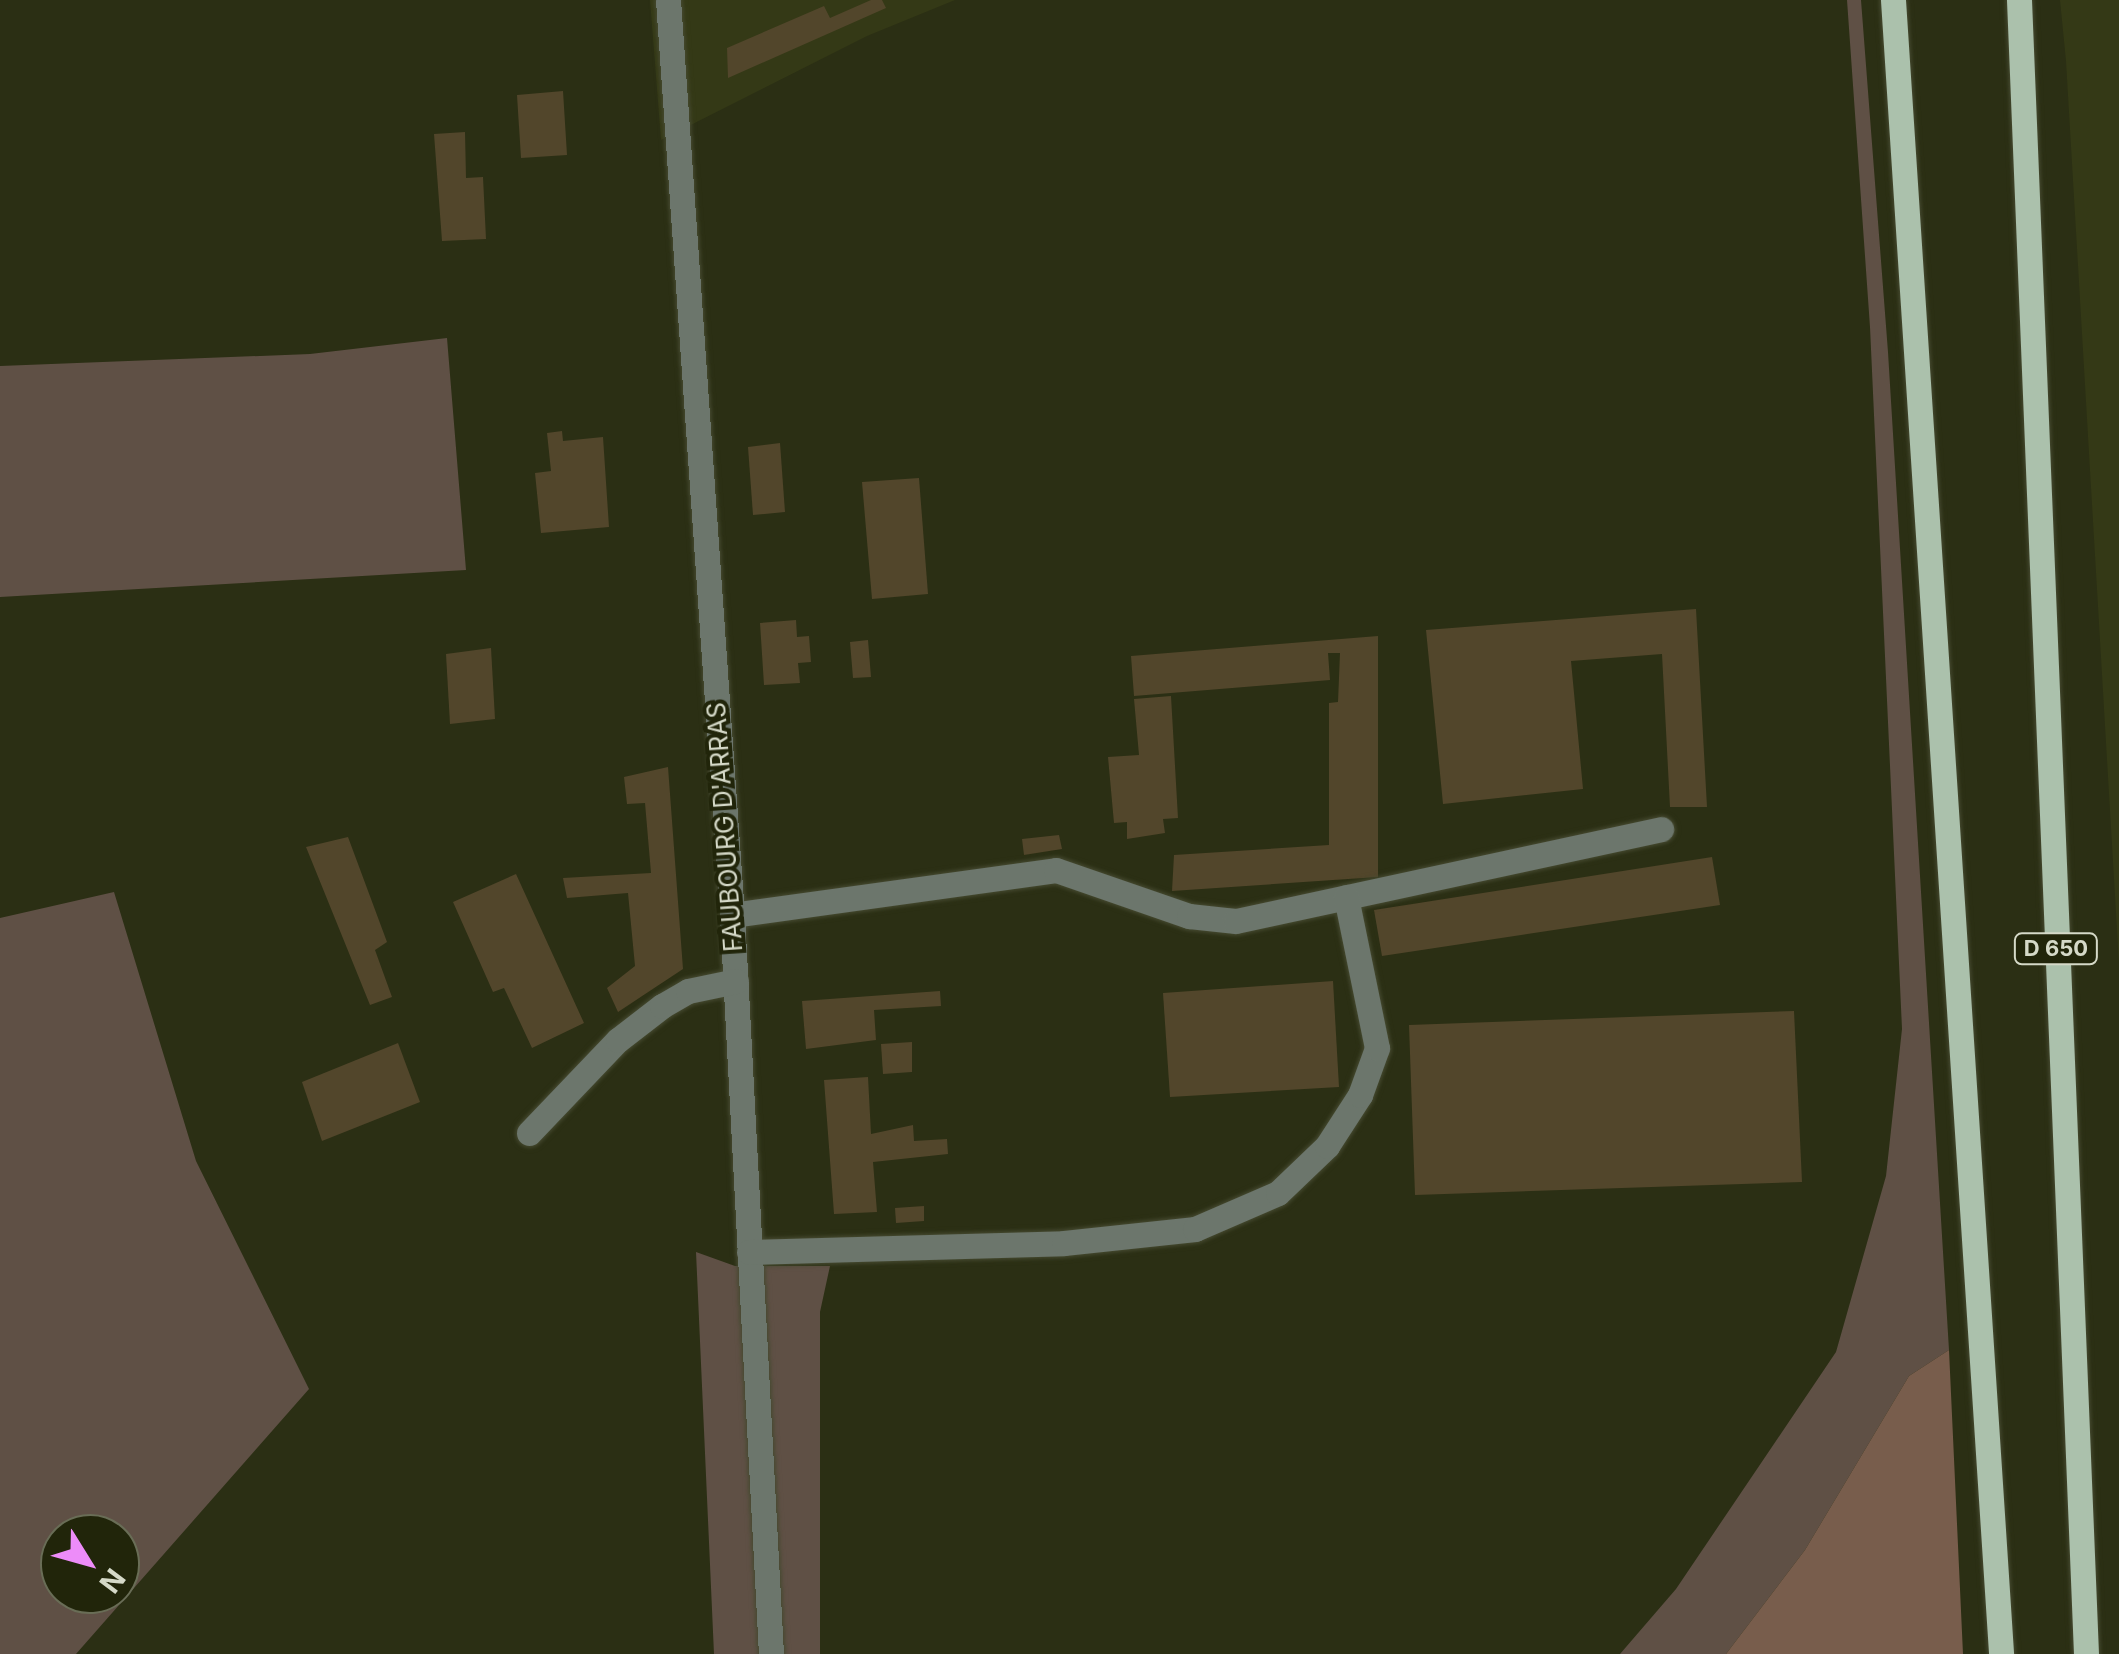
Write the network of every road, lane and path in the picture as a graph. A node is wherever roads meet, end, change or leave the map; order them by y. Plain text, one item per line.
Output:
1 (668, 0) edge
2 (1893, 0) edge
3 (2019, 0) edge
4 (1661, 829) dead end
5 (1346, 897) junction
6 (732, 915) junction
7 (736, 981) junction
8 (529, 1133) dead end
9 (750, 1252) junction
10 (2082, 1568) junction
11 (771, 1654) edge
12 (2001, 1654) edge
13 (2086, 1654) edge
14 (2099, 1654) edge

1 - 6 street, FAUBOURG D'ARRAS
2 - 12 main road
3 - 10 main road, D 650
4 - 5 street
5 - 6 street
5 - 9 street
6 - 7 street, FAUBOURG D'ARRAS
7 - 8 street
7 - 9 street, FAUBOURG D'ARRAS
9 - 11 street, FAUBOURG D'ARRAS
10 - 13 main road, D 650
10 - 14 main road

